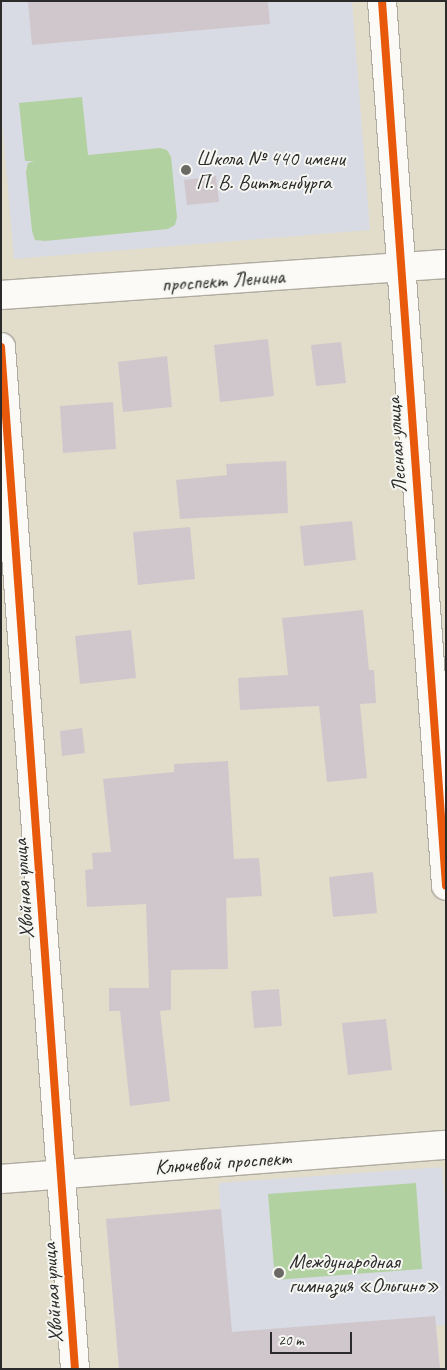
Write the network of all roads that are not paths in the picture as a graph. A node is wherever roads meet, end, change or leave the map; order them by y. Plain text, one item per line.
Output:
1 (382, 1) edge
2 (446, 264) edge
3 (401, 268) junction
4 (1, 295) edge
5 (1, 347) edge
6 (446, 886) edge
7 (446, 1144) edge
8 (61, 1175) junction
9 (1, 1179) edge
10 (75, 1369) edge

1 - 3 street, Лесная улица
2 - 3 street, проспект Ленина
3 - 4 street, проспект Ленина
3 - 6 street, Лесная улица
5 - 8 street, Хвойная улица
7 - 8 street, Ключевой проспект
8 - 9 street, Ключевой проспект
8 - 10 street, Хвойная улица

